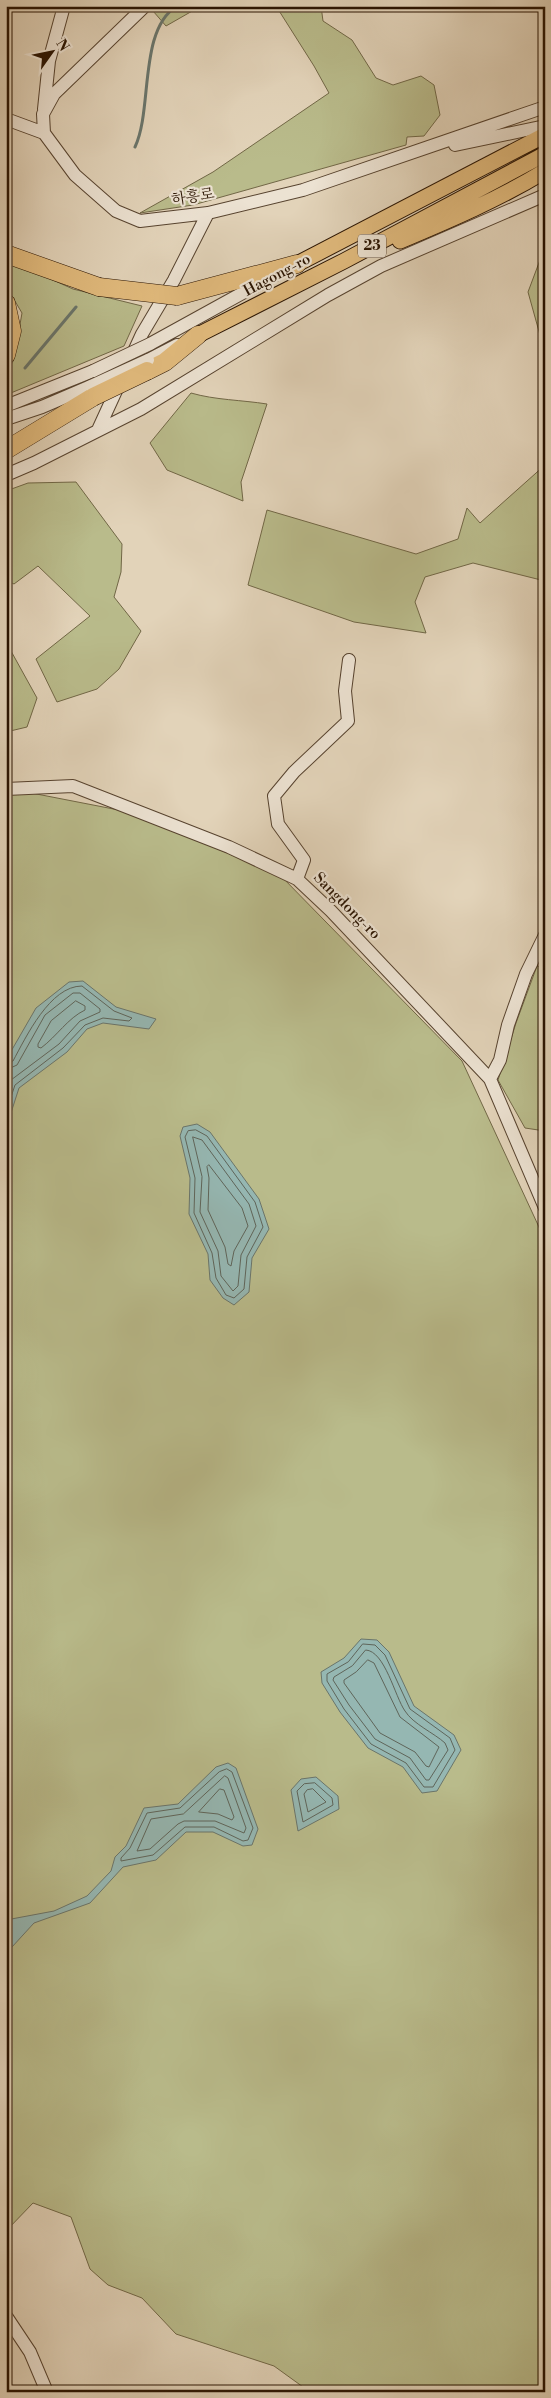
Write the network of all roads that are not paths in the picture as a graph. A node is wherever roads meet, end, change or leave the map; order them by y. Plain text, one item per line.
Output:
1 (64, 6) edge
2 (146, 6) edge
3 (545, 107) edge
4 (43, 114) junction
5 (6, 119) edge
6 (545, 126) edge
7 (44, 133) junction
8 (545, 135) edge
9 (416, 152) junction
10 (545, 154) edge
11 (545, 171) edge
12 (543, 197) edge
13 (208, 213) junction
14 (6, 254) edge
15 (297, 264) junction
16 (307, 280) junction
17 (6, 303) edge
18 (198, 335) joint
19 (6, 355) edge
20 (92, 391) junction
21 (6, 406) edge
22 (6, 419) edge
23 (98, 430) junction
24 (6, 450) edge
25 (6, 475) edge
26 (349, 660) dead end
27 (6, 789) edge
28 (297, 879) junction
29 (545, 934) edge
30 (490, 1079) junction
31 (545, 1208) edge
32 (6, 2316) edge
33 (46, 2392) edge

1 - 4 street
2 - 4 street
3 - 9 street
4 - 7 street
5 - 7 street
6 - 9 street
7 - 13 street, 하흥로
8 - 15 main road, Hagong-ro / 23
9 - 13 street, 하흥로
10 - 16 main road, Hagong-ro / 23
11 - 16 main road
12 - 23 street
13 - 23 street
14 - 15 highway, 23, bridge
15 - 21 street, Hagong-ro, bridge
16 - 18 main road, Hagong-ro / 23
17 - 19 highway
18 - 20 highway, 23, bridge
20 - 22 street
20 - 24 highway, 23
23 - 25 street
26 - 28 street
27 - 28 street, Sangdong-ro
28 - 30 street, Sangdong-ro
29 - 30 street
30 - 31 street, Sangdong-ro
32 - 33 street

